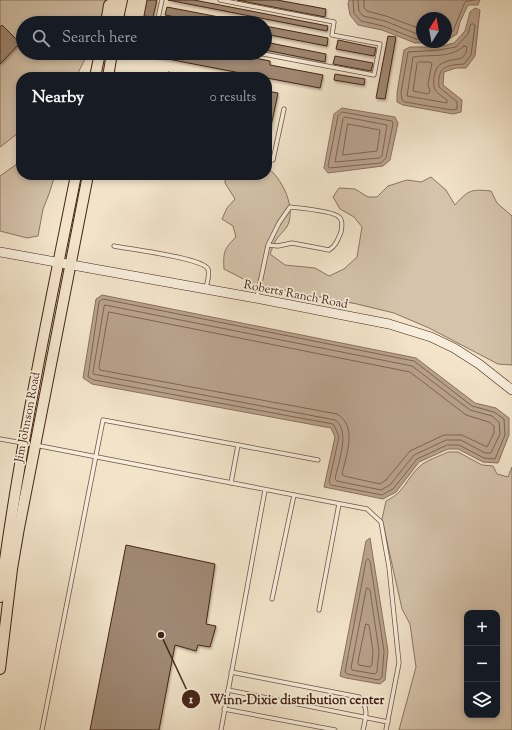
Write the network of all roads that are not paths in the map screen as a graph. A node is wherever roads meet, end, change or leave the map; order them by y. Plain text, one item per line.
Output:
1 (110, 0) edge
2 (115, 0) edge
3 (122, 0) edge
4 (162, 0) edge
5 (220, 0) edge
6 (112, 16) edge
7 (112, 16) edge
8 (115, 16) edge
9 (159, 16) edge
10 (272, 56) edge
11 (99, 60) edge
12 (103, 60) edge
13 (111, 60) edge
14 (96, 72) edge
15 (101, 72) edge
16 (109, 72) edge
17 (284, 109) dead end
18 (272, 160) edge
19 (76, 180) edge
20 (87, 180) edge
21 (268, 245) junction
22 (114, 246) dead end
23 (0, 252) edge
24 (64, 264) junction
25 (206, 289) junction
26 (257, 298) junction
27 (41, 351) junction
28 (512, 390) edge
29 (0, 439) edge
30 (23, 443) junction
31 (34, 445) junction
32 (238, 445) junction
33 (95, 456) junction
34 (318, 460) dead end
35 (231, 483) junction
36 (265, 490) junction
37 (294, 495) junction
38 (339, 504) junction
39 (0, 597) edge
40 (272, 599) dead end
41 (319, 610) dead end
42 (0, 669) edge
43 (231, 672) junction
44 (228, 690) junction
45 (224, 709) junction
46 (366, 718) junction
47 (388, 722) junction
48 (42, 730) edge
49 (220, 730) edge
50 (335, 730) edge
51 (363, 730) edge
52 (386, 730) edge

1 - 6 main road
2 - 7 main road
3 - 8 main road
4 - 9 lane
5 - 10 lane
11 - 14 main road
12 - 15 main road
13 - 16 main road
17 - 18 lane
19 - 24 main road
20 - 24 main road
21 - 21 lane
21 - 26 lane
22 - 25 lane
23 - 24 street, Roberts Ranch Road
24 - 25 street, Roberts Ranch Road
24 - 27 main road, Jim Johnson Road
24 - 31 main road, Jim Johnson Road
25 - 26 street, Roberts Ranch Road
26 - 28 street, Roberts Ranch Road
27 - 30 main road, Jim Johnson Road
27 - 31 main road
29 - 30 lane
30 - 31 lane
30 - 39 main road, Jim Johnson Road
31 - 33 lane
31 - 42 main road, Jim Johnson Road
32 - 33 lane
32 - 34 lane
32 - 35 lane
33 - 35 lane
33 - 48 lane
35 - 36 lane
36 - 37 lane
36 - 43 lane
37 - 38 lane
37 - 40 lane
38 - 41 lane
38 - 47 lane
43 - 44 lane
43 - 46 lane
44 - 45 lane
44 - 46 lane
45 - 49 lane
45 - 50 lane
46 - 47 lane
46 - 51 lane
47 - 52 lane

